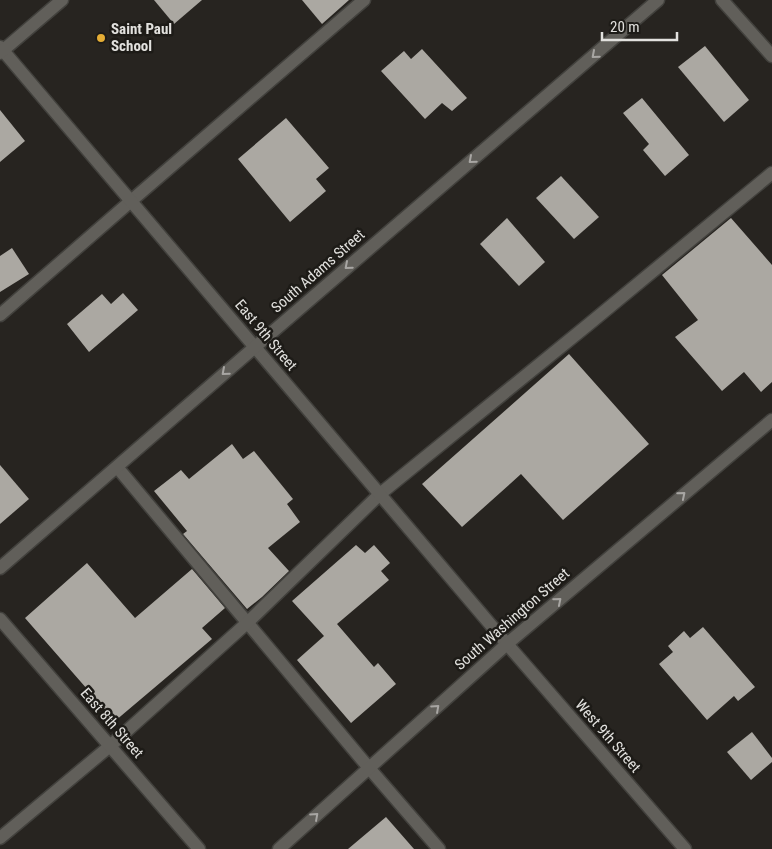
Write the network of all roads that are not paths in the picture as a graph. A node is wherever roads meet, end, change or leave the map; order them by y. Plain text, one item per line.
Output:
1 (62, 0) edge
2 (364, 0) edge
3 (658, 0) edge
4 (722, 0) edge
5 (1, 50) edge
6 (772, 56) edge
7 (772, 173) edge
8 (131, 201) junction
9 (0, 315) edge
10 (255, 347) junction
11 (772, 420) edge
12 (117, 467) junction
13 (380, 494) junction
14 (0, 568) edge
15 (0, 619) edge
16 (247, 623) junction
17 (507, 644) junction
18 (110, 746) junction
19 (369, 768) junction
20 (0, 838) edge
21 (198, 849) edge
22 (279, 849) edge
23 (439, 849) edge
24 (685, 849) edge

1 - 5 street
2 - 8 street
3 -> 10 street, South Adams Street
4 - 6 street
5 - 8 street, East 9th Street
7 - 13 street
8 - 9 street
8 - 10 street, East 9th Street
10 -> 12 street, South Adams Street
10 - 13 street, East 9th Street
17 -> 11 street, South Washington Street
12 - 14 street, South Adams Street
12 - 16 street
13 - 16 street
13 - 17 street, East 9th Street
15 - 18 street, East 8th Street
16 - 18 street
16 - 19 street
19 -> 17 street, South Washington Street
17 - 24 street, West 9th Street
18 - 20 street
18 - 21 street, East 8th Street
22 -> 19 street, South Washington Street
19 - 23 street

